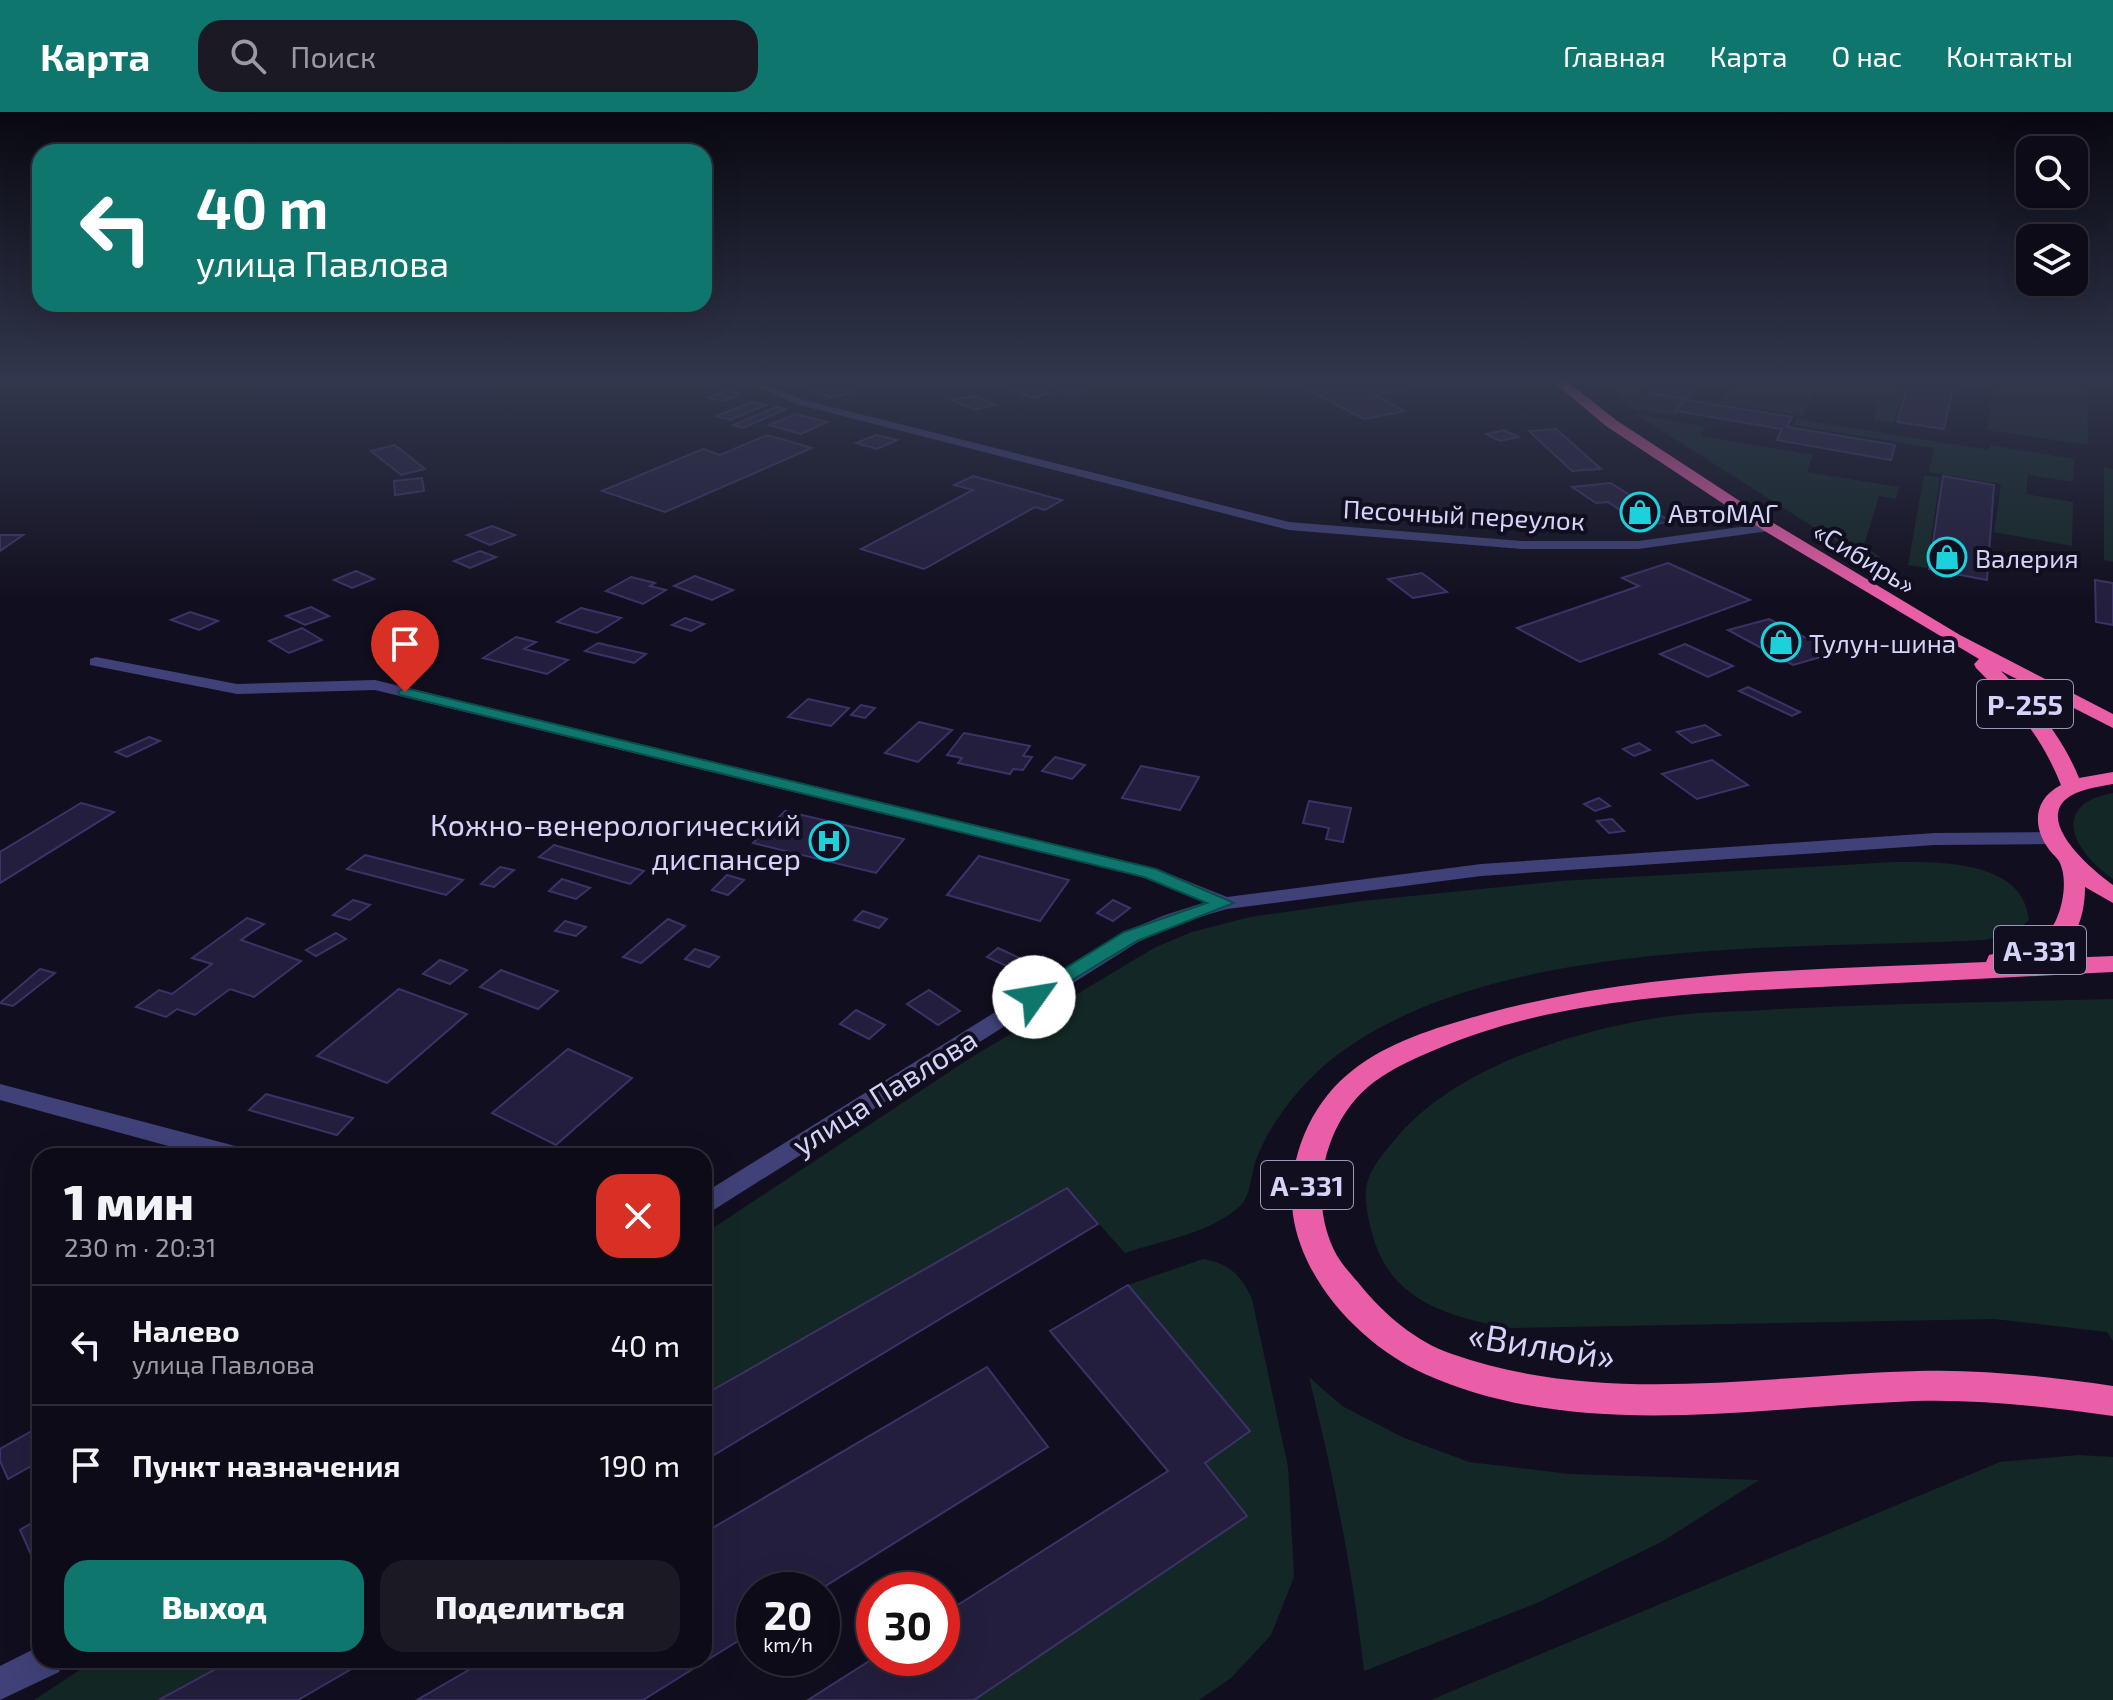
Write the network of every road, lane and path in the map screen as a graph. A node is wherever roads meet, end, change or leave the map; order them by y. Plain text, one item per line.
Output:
1 (1002, 453) edge
2 (1657, 453) edge
3 (1769, 527) junction
4 (1954, 639) junction
5 (96, 662) dead end
6 (2113, 722) edge
7 (2113, 769) edge
8 (2113, 778) edge
9 (2081, 784) junction
10 (2053, 838) junction
11 (2072, 866) junction
12 (2113, 896) edge
13 (1225, 903) junction
14 (2113, 964) edge
15 (1945, 975) junction
16 (0, 1092) edge
17 (209, 1148) edge
18 (712, 1201) edge
19 (2113, 1401) edge
20 (32, 1668) edge
21 (0, 1684) edge

1 - 3 street, Песочный переулок
2 - 3 highway, «Сибирь» / Р-255
3 - 4 highway, «Сибирь» / Р-255
4 - 6 highway, Р-255
4 - 9 highway, Р-255
5 - 13 street
7 - 9 highway
8 - 9 highway
9 - 10 highway
10 - 11 highway
10 - 13 street, улица Павлова
11 - 12 highway
11 - 15 highway, А-331
13 - 18 street, улица Павлова
14 - 15 highway, А-331
15 - 19 highway, «Вилюй» / А-331
16 - 17 street
20 - 21 street

